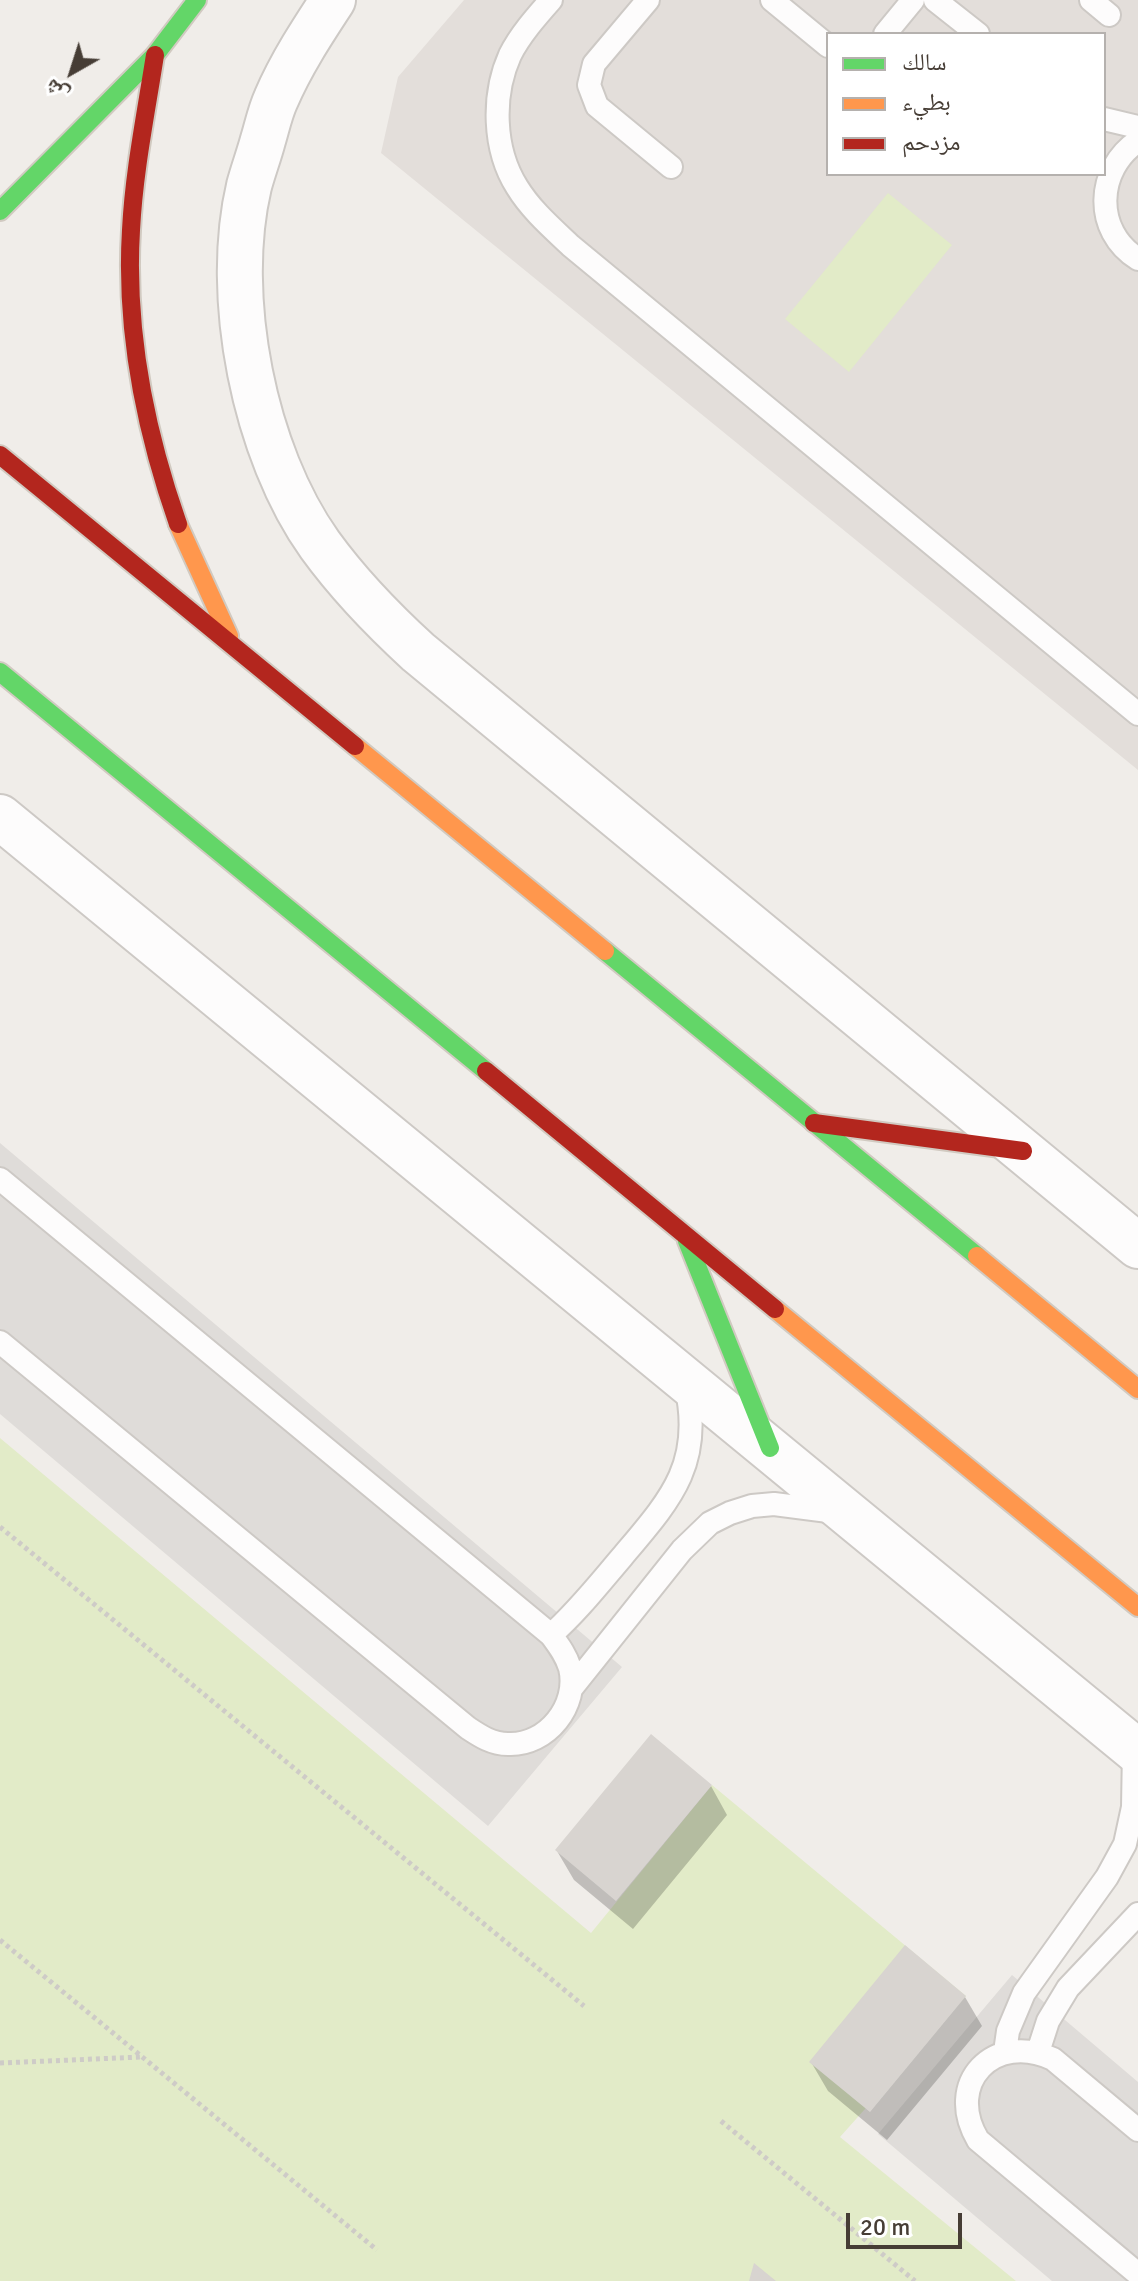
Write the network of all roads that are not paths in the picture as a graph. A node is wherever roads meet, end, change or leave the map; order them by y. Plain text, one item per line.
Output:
1 (197, 0) edge
2 (333, 0) edge
3 (551, 0) edge
4 (648, 0) edge
5 (772, 0) edge
6 (913, 0) edge
7 (935, 0) edge
8 (1091, 0) edge
9 (1109, 15) dead end
10 (887, 32) edge
11 (975, 32) edge
12 (826, 44) edge
13 (155, 55) junction
14 (1106, 119) edge
15 (1138, 127) edge
16 (1138, 141) edge
17 (671, 167) dead end
18 (1102, 185) edge
19 (0, 211) edge
20 (1138, 259) edge
21 (0, 455) edge
22 (233, 645) junction
23 (0, 672) edge
24 (1138, 714) edge
25 (0, 817) edge
26 (814, 1123) junction
27 (1023, 1151) junction
28 (0, 1179) edge
29 (684, 1235) junction
30 (1138, 1246) edge
31 (0, 1342) edge
32 (684, 1377) junction
33 (1138, 1389) edge
34 (770, 1448) junction
35 (849, 1514) junction
36 (1138, 1607) edge
37 (551, 1635) junction
38 (571, 1689) junction
39 (1136, 1751) edge
40 (1138, 1914) edge
41 (1005, 2052) junction
42 (1038, 2052) junction
43 (1138, 2130) edge
44 (1138, 2274) edge

1 - 13 main road
2 - 27 street
3 - 24 lane
4 - 17 lane
5 - 12 lane
6 - 10 lane
7 - 11 lane
8 - 9 lane
13 - 19 main road
13 - 22 main road
14 - 15 lane
16 - 18 lane
18 - 20 lane
21 - 22 main road
22 - 26 main road
23 - 29 main road
25 - 32 street
26 - 27 main road
26 - 33 main road
27 - 30 street
28 - 37 lane
29 - 34 main road
29 - 36 main road
31 - 38 lane
32 - 34 street
32 - 37 lane
34 - 35 street
35 - 38 lane
35 - 39 street
37 - 38 lane
39 - 41 lane
40 - 42 lane
41 - 42 lane
41 - 44 lane
42 - 43 lane

